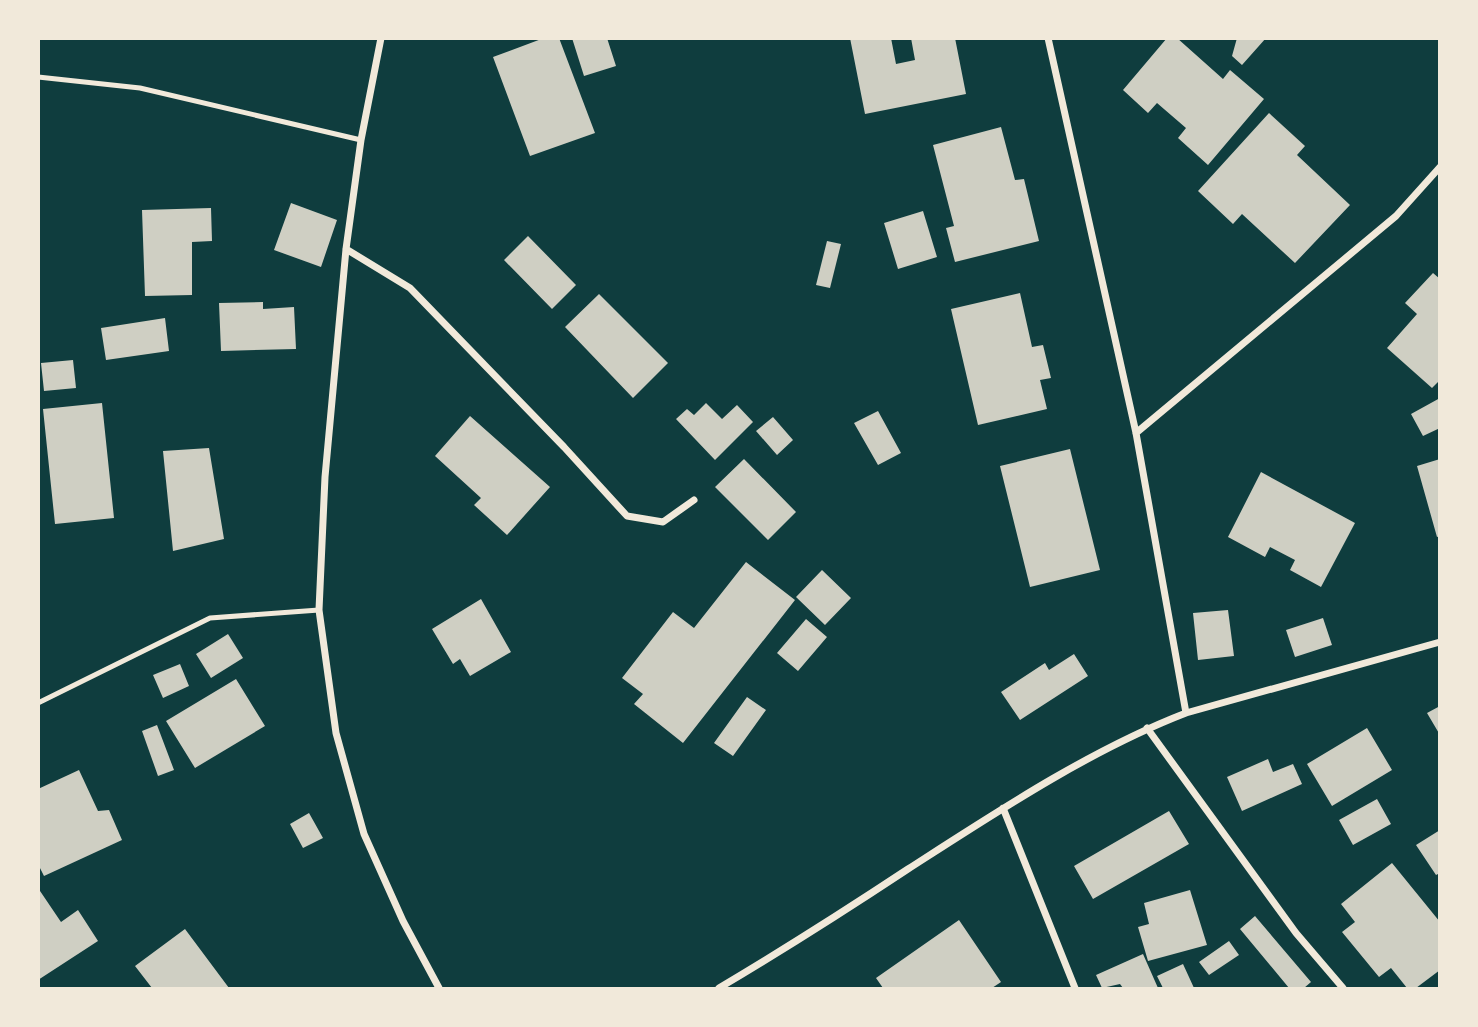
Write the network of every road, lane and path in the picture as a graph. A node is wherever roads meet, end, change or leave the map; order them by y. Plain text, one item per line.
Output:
1 (382, 38) edge
2 (1048, 38) edge
3 (38, 77) edge
4 (361, 140) junction
5 (1440, 167) edge
6 (346, 249) junction
7 (1136, 433) junction
8 (694, 500) dead end
9 (319, 610) junction
10 (1440, 642) edge
11 (38, 703) edge
12 (1186, 713) junction
13 (1147, 728) junction
14 (1003, 808) junction
15 (439, 989) edge
16 (719, 989) edge
17 (1075, 989) edge
18 (1343, 989) edge

1 - 4 street
2 - 7 street
3 - 4 lane
4 - 6 street
5 - 7 street
6 - 8 street
6 - 9 street
7 - 12 street
9 - 11 lane
9 - 15 street
10 - 12 street
12 - 13 street
13 - 14 street
13 - 18 street
14 - 16 street
14 - 17 street

